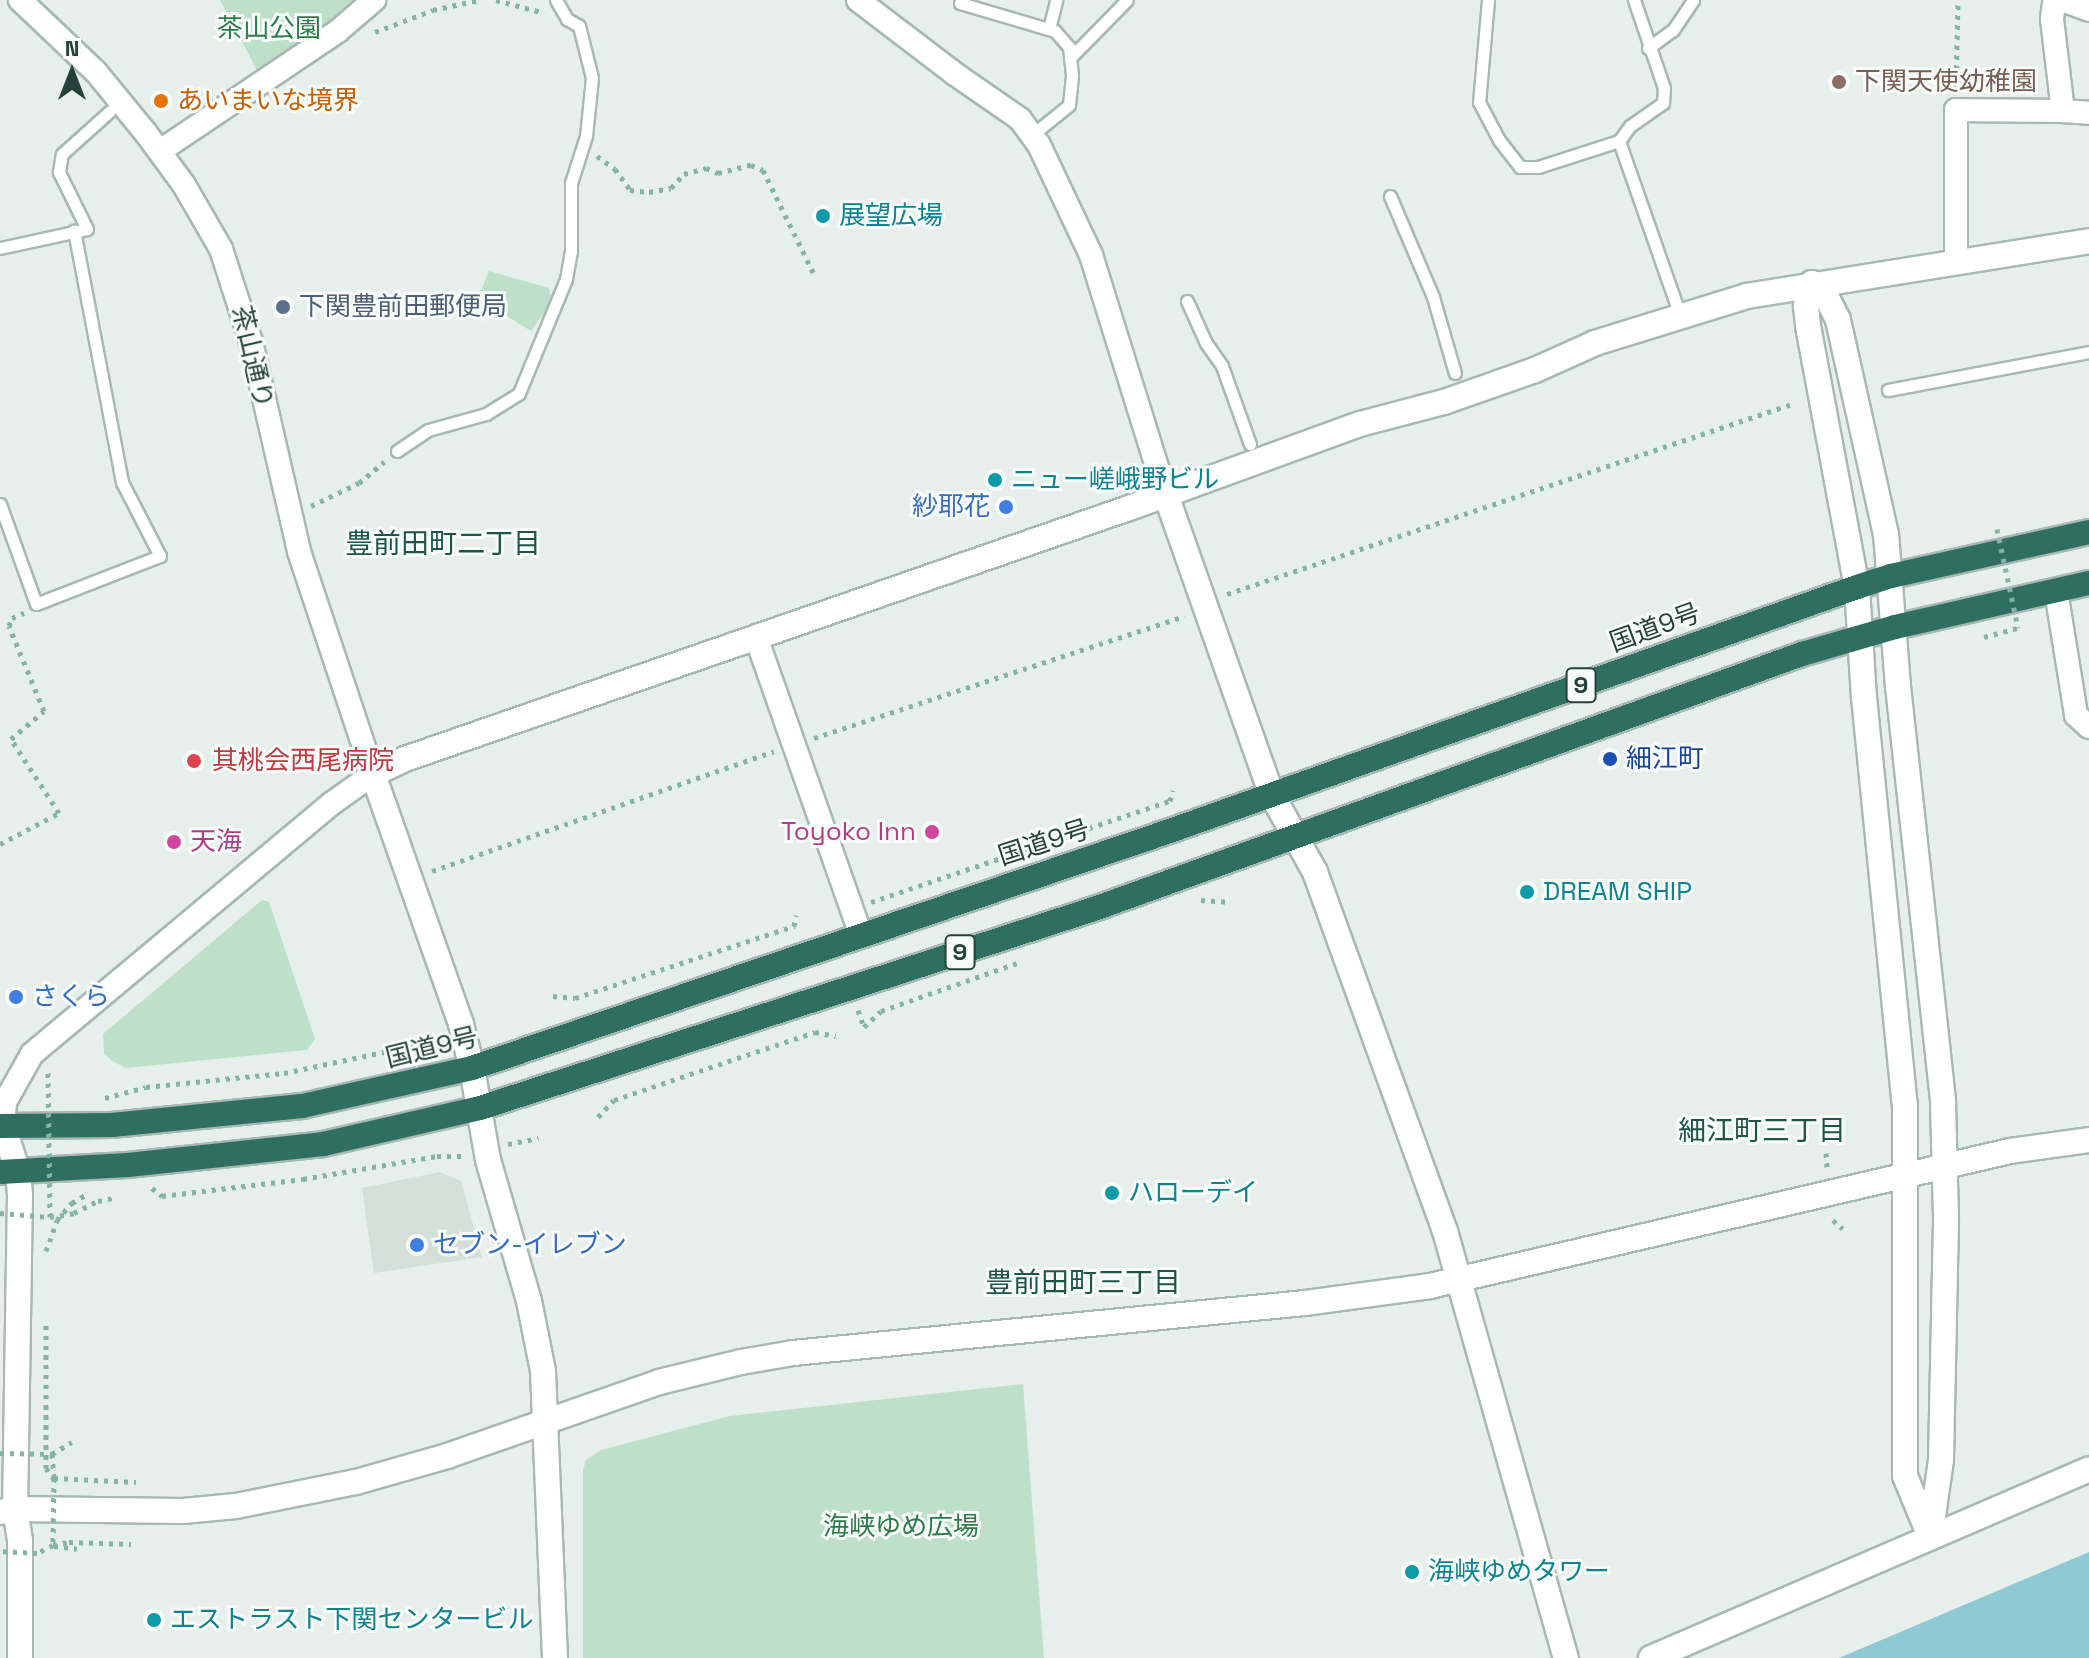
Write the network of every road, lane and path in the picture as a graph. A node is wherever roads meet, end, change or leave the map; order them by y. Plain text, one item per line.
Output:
1 (20, 0) edge
2 (374, 0) edge
3 (479, 0) edge
4 (496, 0) edge
5 (556, 0) edge
6 (858, 0) edge
7 (1056, 0) edge
8 (1127, 0) edge
9 (1488, 0) edge
10 (1634, 0) edge
11 (1693, 0) edge
12 (1958, 0) edge
13 (2062, 0) edge
14 (960, 3) dead end
15 (2089, 10) edge
16 (567, 19) junction
17 (1049, 29) junction
18 (361, 37) dead end
19 (1648, 48) junction
20 (1070, 58) junction
21 (1956, 110) junction
22 (110, 111) dead end
23 (2063, 111) junction
24 (2089, 113) edge
25 (1032, 135) junction
26 (1619, 141) junction
27 (581, 150) junction
28 (160, 151) junction
29 (1390, 196) dead end
30 (74, 231) junction
31 (2089, 241) edge
32 (0, 248) edge
33 (1956, 263) junction
34 (814, 274) dead end
35 (1812, 283) junction
36 (1187, 301) dead end
37 (1681, 318) junction
38 (2089, 352) edge
39 (1455, 373) dead end
40 (1888, 390) dead end
41 (1795, 403) dead end
42 (1250, 444) dead end
43 (397, 451) joint
44 (1165, 492) junction
45 (0, 504) edge
46 (307, 507) dead end
47 (1997, 529) dead end
48 (2089, 532) edge
49 (1891, 576) junction
50 (2089, 583) edge
51 (1857, 587) junction
52 (2056, 591) junction
53 (1221, 596) dead end
54 (36, 604) junction
55 (1191, 613) dead end
56 (1895, 627) junction
57 (1860, 636) junction
58 (756, 637) junction
59 (1984, 637) dead end
60 (2089, 727) edge
61 (791, 745) junction
62 (373, 774) junction
63 (1173, 790) dead end
64 (1272, 795) junction
65 (1297, 835) junction
66 (0, 844) edge
67 (428, 873) dead end
68 (873, 901) dead end
69 (796, 915) dead end
70 (860, 933) junction
71 (553, 996) dead end
72 (858, 1010) dead end
73 (864, 1027) dead end
74 (836, 1036) dead end
75 (452, 1037) dead end
76 (472, 1068) junction
77 (48, 1072) dead end
78 (96, 1098) dead end
79 (480, 1108) junction
80 (598, 1117) dead end
81 (1, 1127) edge
82 (538, 1138) dead end
83 (525, 1140) dead end
84 (2089, 1140) edge
85 (1826, 1153) dead end
86 (455, 1158) dead end
87 (1946, 1166) junction
88 (1829, 1167) dead end
89 (9, 1172) edge
90 (1907, 1175) junction
91 (148, 1185) dead end
92 (97, 1191) dead end
93 (113, 1198) dead end
94 (0, 1213) edge
95 (50, 1217) junction
96 (1836, 1220) dead end
97 (1843, 1229) dead end
98 (46, 1267) dead end
99 (1460, 1280) junction
100 (46, 1313) dead end
101 (545, 1420) junction
102 (72, 1442) dead end
103 (0, 1453) edge
104 (52, 1454) junction
105 (2089, 1469) edge
106 (54, 1478) junction
107 (136, 1482) dead end
108 (71, 1489) dead end
109 (5, 1508) edge
110 (1930, 1536) junction
111 (131, 1544) dead end
112 (53, 1545) junction
113 (77, 1549) dead end
114 (0, 1551) edge
115 (20, 1658) edge
116 (555, 1658) edge
117 (1566, 1658) edge
118 (1651, 1658) edge

1 - 28 street, 茶山通り
2 - 28 street
3 - 18 path
4 - 16 path
5 - 16 lane
6 - 25 street
7 - 17 lane
8 - 20 lane
9 - 26 lane
10 - 19 lane
11 - 19 lane
12 - 21 path
13 - 15 street
13 - 23 street
14 - 17 lane
16 - 27 lane
17 - 20 lane
19 - 26 lane
20 - 25 lane
21 - 23 street
21 - 33 street
22 - 30 lane
23 - 24 street
25 - 44 street
26 - 37 lane
27 - 34 path
27 - 43 lane
28 - 62 street, 茶山通り
29 - 39 lane
30 - 32 lane
30 - 54 lane
31 - 33 street
33 - 35 street
35 - 37 street
35 - 49 street
35 - 51 street
36 - 42 lane
37 - 44 street
38 - 40 lane
41 - 53 path
43 - 46 path
44 - 58 street
44 - 64 street
45 - 54 lane
47 - 59 path, bridge
48 - 49 highway, 国道9号 / 9
49 - 51 highway, 国道9号 / 9
49 - 56 street
50 - 52 highway, 9
51 - 57 street
51 - 64 highway, 国道9号 / 9
52 - 56 highway, 9
52 - 60 street
54 - 66 path
55 - 61 path
56 - 57 highway, 9
56 - 87 street
57 - 65 highway, 9
57 - 90 street
58 - 61 street
58 - 62 street
61 - 67 path
61 - 70 street
62 - 76 street
62 - 81 street
63 - 68 path
64 - 65 street
64 - 70 highway, 国道9号 / 9
65 - 79 highway, 9
65 - 99 street
69 - 71 path
70 - 76 highway, 国道9号 / 9
72 - 73 path
74 - 80 path
75 - 78 path
76 - 79 street
76 - 81 highway, 国道9号 / 9
77 - 95 path, bridge
79 - 89 highway, 9
79 - 101 street
81 - 89 street
82 - 83 path
84 - 87 street
85 - 88 path
86 - 91 path
87 - 90 street
87 - 110 street
89 - 109 street
90 - 99 street
90 - 110 street
92 - 98 path
93 - 95 path, bridge
94 - 95 path, bridge
96 - 97 path
99 - 101 street
99 - 117 street
100 - 108 path
101 - 109 street
101 - 116 street
102 - 104 path
103 - 104 path, bridge
104 - 106 path, bridge
105 - 110 street
106 - 107 path
106 - 112 path, bridge
109 - 115 street
110 - 118 street
111 - 112 path
112 - 113 path
112 - 114 path, bridge

